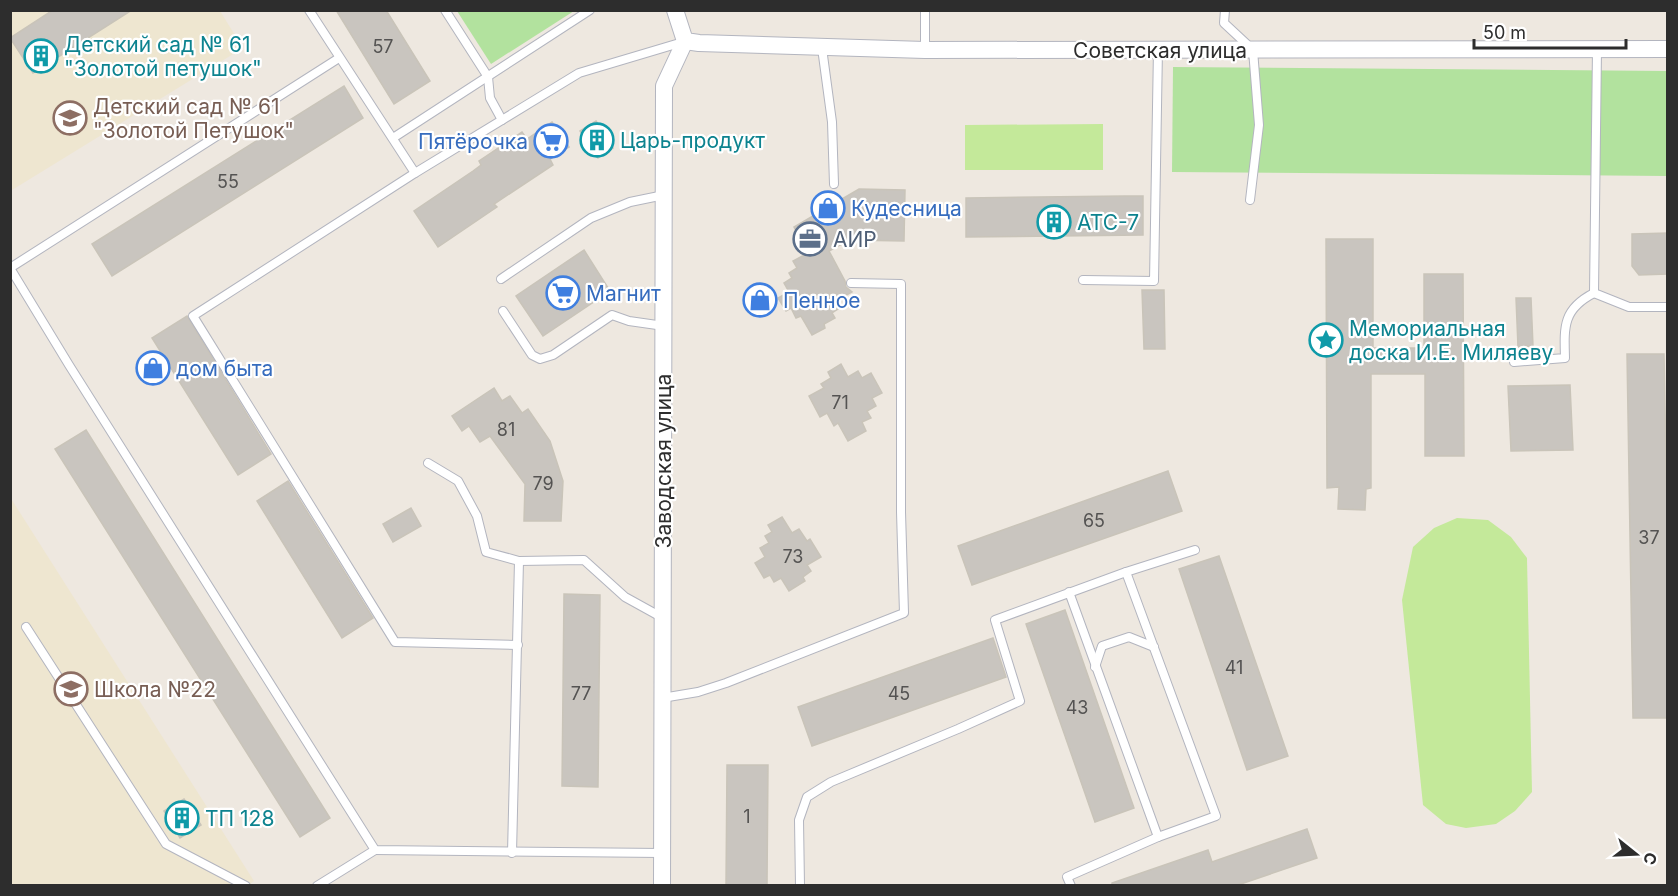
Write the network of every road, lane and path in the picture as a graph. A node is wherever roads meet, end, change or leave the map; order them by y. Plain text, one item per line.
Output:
1 (309, 10) edge
2 (445, 10) edge
3 (590, 10) edge
4 (675, 10) edge
5 (925, 10) edge
6 (1225, 10) edge
7 (686, 41) junction
8 (822, 48) junction
9 (1158, 49) junction
10 (1597, 49) junction
11 (925, 50) junction
12 (1253, 50) junction
13 (1668, 50) edge
14 (339, 58) junction
15 (488, 77) junction
16 (502, 120) junction
17 (393, 138) junction
18 (415, 173) junction
19 (834, 184) dead end
20 (664, 195) junction
21 (1250, 200) dead end
22 (501, 279) dead end
23 (1083, 280) dead end
24 (852, 283) dead end
25 (1594, 293) junction
26 (1668, 308) edge
27 (503, 311) dead end
28 (664, 326) junction
29 (1514, 362) dead end
30 (428, 463) dead end
31 (1195, 550) dead end
32 (519, 561) junction
33 (1126, 572) junction
34 (1069, 592) junction
35 (663, 618) junction
36 (26, 627) dead end
37 (518, 645) junction
38 (1154, 646) junction
39 (1095, 667) junction
40 (662, 698) junction
41 (1158, 837) junction
42 (375, 850) junction
43 (512, 853) junction
44 (662, 854) junction
45 (246, 885) edge
46 (317, 885) edge
47 (662, 885) edge
48 (800, 885) edge
49 (1071, 885) edge

1 - 14 lane
2 - 15 lane
3 - 15 lane
4 - 7 street
5 - 11 lane
6 - 12 lane
7 - 8 street, Советская улица
7 - 16 lane
7 - 20 street, Заводская улица
8 - 11 street, Советская улица
8 - 19 lane
9 - 11 street, Советская улица
9 - 12 street, Советская улица
9 - 23 lane
10 - 12 street, Советская улица
10 - 13 street, Советская улица
10 - 25 lane
12 - 21 lane
14 - 17 lane
14 - 42 lane
15 - 16 lane
15 - 17 lane
16 - 18 lane
17 - 18 lane
18 - 37 lane
20 - 22 lane
20 - 28 street, Заводская улица
24 - 40 lane
25 - 26 lane
25 - 29 lane
27 - 28 lane
28 - 35 street, Заводская улица
30 - 32 lane
31 - 33 lane
32 - 35 lane
32 - 37 lane
33 - 34 lane
33 - 38 lane
34 - 39 lane
34 - 48 lane
35 - 40 street, Заводская улица
36 - 45 lane
37 - 43 lane
38 - 39 lane
38 - 41 lane
39 - 41 lane
40 - 44 street, Заводская улица
41 - 49 lane
42 - 43 lane
42 - 46 lane
43 - 44 lane
44 - 47 street, Заводская улица

